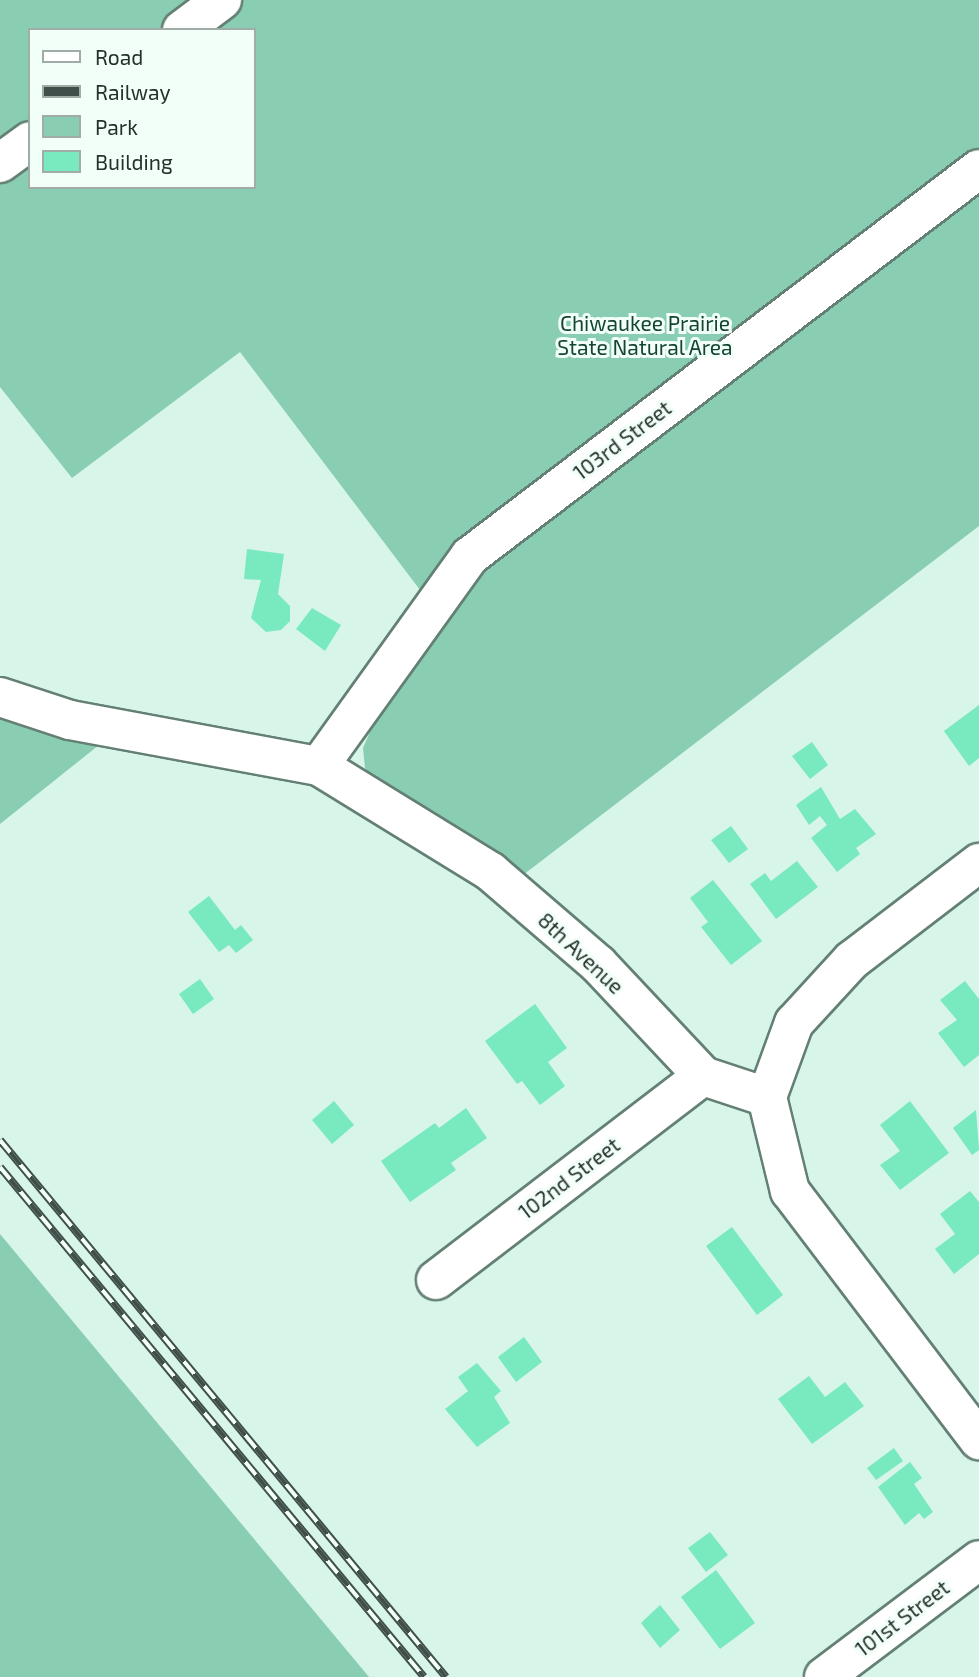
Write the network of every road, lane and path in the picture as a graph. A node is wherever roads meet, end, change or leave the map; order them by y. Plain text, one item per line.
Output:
1 (222, 0) edge
2 (184, 28) edge
3 (28, 142) edge
4 (0, 163) edge
5 (979, 169) edge
6 (0, 696) edge
7 (319, 766) junction
8 (979, 863) edge
9 (703, 1076) junction
10 (767, 1097) junction
11 (436, 1280) dead end
12 (979, 1440) edge
13 (979, 1560) edge
14 (824, 1677) edge

1 - 2 street
3 - 4 street
5 - 7 street, 103rd Street
6 - 7 street, 8th Avenue
7 - 9 street, 8th Avenue
8 - 10 street
9 - 10 street, 8th Avenue
9 - 11 street, 102nd Street
10 - 12 street
13 - 14 street, 101st Street

